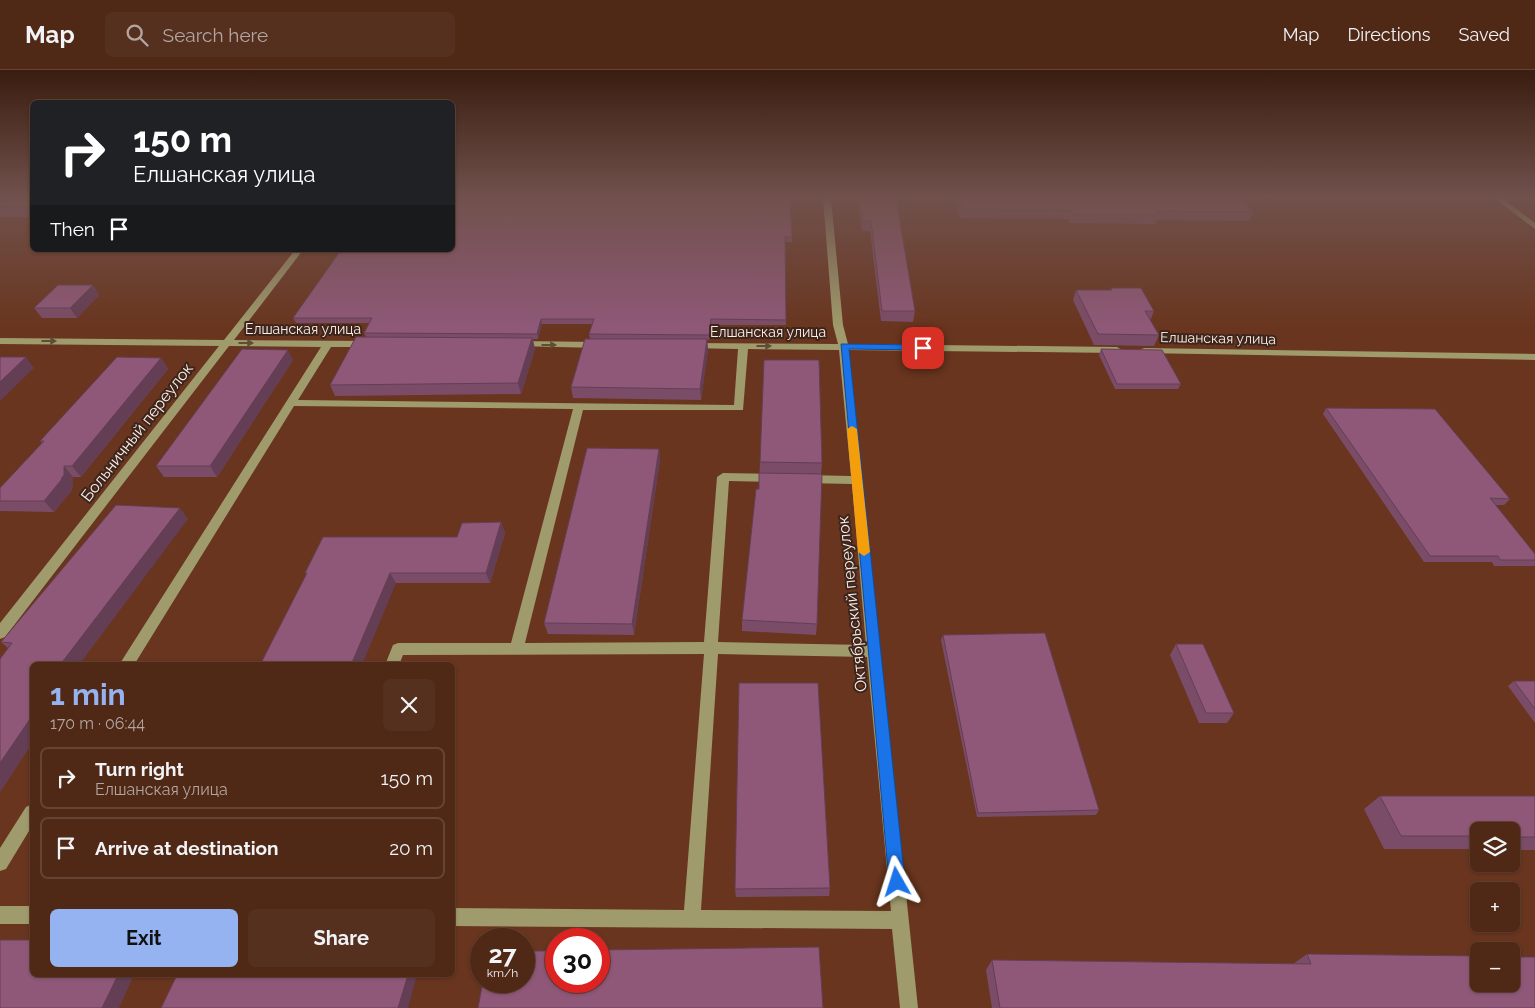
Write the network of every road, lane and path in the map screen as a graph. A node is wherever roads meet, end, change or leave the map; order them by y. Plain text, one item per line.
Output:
1 (831, 242) edge
2 (297, 252) edge
3 (0, 341) edge
4 (226, 343) junction
5 (328, 343) junction
6 (377, 344) edge
7 (506, 344) edge
8 (614, 345) edge
9 (684, 345) edge
10 (743, 346) junction
11 (844, 346) junction
12 (1535, 357) edge
13 (292, 403) junction
14 (579, 406) junction
15 (857, 480) junction
16 (1, 630) edge
17 (711, 648) junction
18 (516, 649) junction
19 (874, 651) junction
20 (128, 662) edge
21 (393, 662) edge
22 (30, 815) edge
23 (0, 863) edge
24 (0, 915) edge
25 (30, 915) edge
26 (455, 918) edge
27 (692, 919) junction
28 (900, 920) junction
29 (909, 1008) edge

1 - 11 street, Октябрьский переулок
2 - 4 street, Больничный переулок
3 -> 4 street, Елшанская улица
4 -> 5 street, Елшанская улица
4 - 16 street, Больничный переулок
5 - 6 street, Елшанская улица
5 - 13 street
7 -> 8 street
9 - 10 street, Елшанская улица
10 -> 11 street, Елшанская улица
10 - 14 street
11 - 12 street, Елшанская улица
11 - 15 street, Октябрьский переулок
13 - 14 street
13 - 20 street
14 - 18 street
15 - 17 street
15 - 19 street, Октябрьский переулок
17 - 18 street
17 - 19 street
17 - 27 street
18 - 21 street
19 - 28 street, Октябрьский переулок
22 - 23 street
24 - 25 street
26 - 27 street
27 - 28 street
28 - 29 street, Октябрьский переулок

